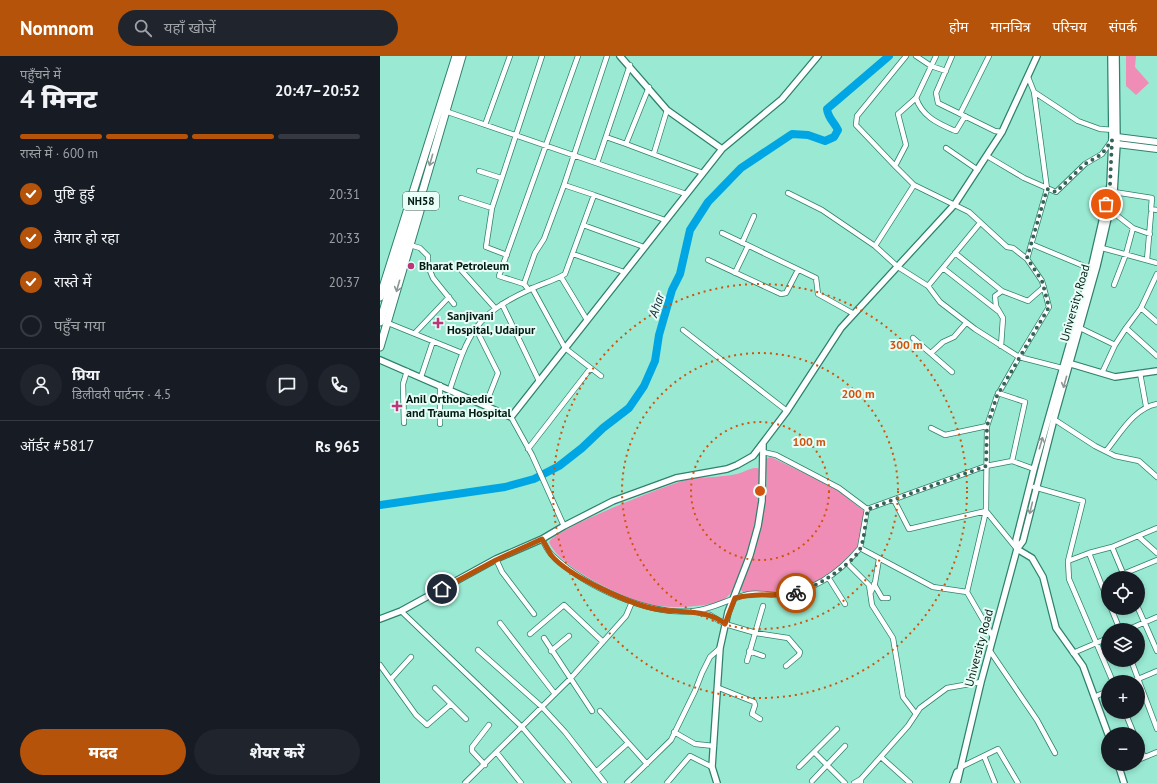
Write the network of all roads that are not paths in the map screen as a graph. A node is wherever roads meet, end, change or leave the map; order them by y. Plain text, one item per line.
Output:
1 (456, 56) edge
2 (462, 56) edge
3 (510, 56) edge
4 (542, 56) edge
5 (578, 56) edge
6 (607, 56) edge
7 (620, 56) edge
8 (818, 56) edge
9 (906, 56) edge
10 (916, 56) edge
11 (936, 56) edge
12 (952, 56) edge
13 (989, 56) edge
14 (1037, 56) edge
15 (1111, 56) edge
16 (1116, 56) edge
17 (630, 65) junction
18 (932, 66) junction
19 (946, 71) junction
20 (1028, 77) junction
21 (648, 87) junction
22 (1034, 92) junction
23 (916, 98) junction
24 (443, 110) junction
25 (667, 110) junction
26 (963, 115) junction
27 (485, 125) junction
28 (1114, 130) junction
29 (1002, 132) junction
30 (515, 136) junction
31 (606, 137) junction
32 (1115, 141) junction
33 (1157, 142) edge
34 (626, 144) junction
35 (545, 147) junction
36 (946, 148) dead end
37 (722, 149) junction
38 (1157, 149) edge
39 (654, 153) junction
40 (574, 156) junction
41 (987, 156) junction
42 (597, 163) junction
43 (895, 166) junction
44 (978, 170) junction
45 (479, 171) dead end
46 (703, 173) junction
47 (501, 178) junction
48 (564, 185) junction
49 (914, 185) junction
50 (1047, 189) junction
51 (413, 192) junction
52 (1114, 192) junction
53 (422, 193) junction
54 (788, 193) dead end
55 (686, 194) junction
56 (594, 195) junction
57 (460, 198) dead end
58 (955, 204) junction
59 (492, 208) junction
60 (413, 210) junction
61 (1110, 210) junction
62 (1157, 210) edge
63 (1152, 213) dead end
64 (754, 216) dead end
65 (665, 220) junction
66 (980, 223) junction
67 (583, 224) junction
68 (1133, 228) junction
69 (722, 233) dead end
70 (1150, 234) junction
71 (742, 243) junction
72 (1032, 244) junction
73 (410, 245) junction
74 (748, 246) junction
75 (875, 246) junction
76 (644, 247) junction
77 (1102, 248) junction
78 (955, 253) junction
79 (573, 254) junction
80 (1126, 254) junction
81 (507, 255) junction
82 (1027, 258) junction
83 (708, 260) dead end
84 (1147, 260) junction
85 (1157, 263) edge
86 (898, 267) junction
87 (943, 268) junction
88 (1091, 269) junction
89 (798, 270) junction
90 (462, 271) dead end
91 (624, 272) junction
92 (735, 273) junction
93 (1157, 274) edge
94 (561, 277) junction
95 (524, 284) junction
96 (1114, 285) dead end
97 (928, 286) junction
98 (1044, 287) junction
99 (531, 289) junction
100 (1002, 291) junction
101 (449, 297) junction
102 (380, 298) edge
103 (454, 304) dead end
104 (502, 304) junction
105 (495, 308) junction
106 (1141, 308) junction
107 (999, 312) junction
108 (854, 314) junction
109 (587, 320) junction
110 (1157, 322) edge
111 (384, 323) edge
112 (966, 323) junction
113 (475, 327) junction
114 (1080, 328) junction
115 (1126, 328) junction
116 (683, 330) dead end
117 (415, 333) junction
118 (913, 338) dead end
119 (433, 341) junction
120 (1115, 345) junction
121 (1001, 346) junction
122 (380, 347) edge
123 (565, 348) junction
124 (462, 353) junction
125 (931, 353) junction
126 (1157, 356) edge
127 (1019, 357) junction
128 (380, 360) edge
129 (1070, 364) junction
130 (1063, 365) junction
131 (590, 368) junction
132 (407, 371) junction
133 (1157, 371) edge
134 (952, 372) dead end
135 (1102, 373) junction
136 (1140, 373) junction
137 (601, 376) dead end
138 (421, 377) junction
139 (539, 381) junction
140 (440, 385) junction
141 (450, 389) junction
142 (998, 393) junction
143 (1157, 404) edge
144 (485, 406) junction
145 (1146, 406) junction
146 (787, 411) junction
147 (510, 417) junction
148 (1051, 418) junction
149 (404, 423) dead end
150 (440, 424) dead end
151 (987, 426) junction
152 (931, 428) dead end
153 (763, 445) junction
154 (528, 449) junction
155 (1106, 451) junction
156 (763, 452) junction
157 (1012, 461) junction
158 (986, 466) junction
159 (1034, 469) junction
160 (1157, 477) edge
161 (1030, 486) junction
162 (1036, 488) junction
163 (894, 500) junction
164 (868, 509) junction
165 (986, 511) junction
166 (564, 526) junction
167 (1157, 528) edge
168 (1138, 536) junction
169 (542, 539) junction
170 (1112, 547) junction
171 (860, 548) junction
172 (1017, 549) junction
173 (1089, 553) junction
174 (1157, 553) edge
175 (879, 559) junction
176 (496, 560) junction
177 (1157, 560) edge
178 (1068, 561) junction
179 (847, 563) junction
180 (1122, 571) edge
181 (1134, 571) edge
182 (828, 577) junction
183 (1101, 583) edge
184 (874, 584) junction
185 (966, 592) junction
186 (870, 594) junction
187 (735, 598) junction
188 (888, 598) dead end
189 (632, 602) junction
190 (844, 604) dead end
191 (764, 606) dead end
192 (401, 611) junction
193 (693, 611) junction
194 (534, 614) dead end
195 (1141, 615) edge
196 (1157, 617) edge
197 (380, 619) edge
198 (1144, 622) junction
199 (500, 623) dead end
200 (725, 624) junction
201 (756, 633) junction
202 (530, 634) dead end
203 (569, 636) dead end
204 (993, 637) junction
205 (544, 638) dead end
206 (1101, 641) edge
207 (603, 642) junction
208 (1097, 643) junction
209 (720, 648) junction
210 (478, 650) dead end
211 (1157, 650) edge
212 (552, 651) junction
213 (749, 651) junction
214 (990, 651) junction
215 (1073, 653) junction
216 (763, 656) dead end
217 (411, 657) dead end
218 (747, 660) dead end
219 (380, 665) edge
220 (786, 666) dead end
221 (1157, 671) edge
222 (1110, 675) edge
223 (1145, 676) edge
224 (391, 679) junction
225 (570, 679) junction
226 (981, 682) junction
227 (435, 688) dead end
228 (719, 688) junction
229 (555, 694) junction
230 (1101, 694) edge
231 (1145, 696) edge
232 (1094, 697) junction
233 (451, 704) junction
234 (542, 707) junction
235 (592, 711) dead end
236 (600, 711) dead end
237 (916, 714) junction
238 (466, 719) dead end
239 (760, 719) dead end
240 (488, 725) dead end
241 (522, 727) junction
242 (1105, 727) edge
243 (837, 729) dead end
244 (1157, 729) edge
245 (674, 732) junction
246 (628, 743) junction
247 (714, 746) junction
248 (845, 746) dead end
249 (814, 752) junction
250 (964, 752) junction
251 (1157, 752) edge
252 (497, 753) junction
253 (1055, 753) dead end
254 (984, 756) junction
255 (881, 757) junction
256 (1145, 757) edge
257 (647, 764) junction
258 (485, 765) junction
259 (827, 765) junction
260 (712, 767) junction
261 (961, 767) junction
262 (799, 768) dead end
263 (597, 771) junction
264 (1120, 771) edge
265 (812, 781) dead end
266 (861, 781) edge
267 (957, 782) edge
268 (465, 783) edge
269 (521, 783) edge
270 (569, 783) edge
271 (606, 783) edge
272 (627, 783) edge
273 (667, 783) edge
274 (717, 783) edge
275 (845, 783) edge
276 (854, 783) edge
277 (910, 783) edge
278 (995, 783) edge
279 (1018, 783) edge
280 (1124, 783) edge

1 - 24 highway, NH58
2 - 24 highway, NH58
3 - 27 street
4 - 30 street
5 - 35 street
6 - 40 street
7 - 17 street
8 - 37 street
9 - 43 street
10 - 18 street
11 - 18 street
12 - 19 street
13 - 26 street
14 - 20 street
15 - 28 street, University Road
16 - 28 street, University Road
17 - 21 street
17 - 31 street
18 - 19 street
18 - 23 street
19 - 26 street
20 - 22 street
20 - 29 street
21 - 25 street
21 - 34 street
22 - 28 street
22 - 50 street
23 - 26 street
23 - 43 street
24 - 27 street
24 - 51 highway, NH58
24 -> 53 highway, NH58
25 - 37 street
25 - 39 street
26 - 29 street
27 - 30 street
28 - 32 street, University Road
29 - 41 street
30 - 35 street
30 - 47 street
31 - 34 street
31 - 42 street
32 - 33 main road
32 - 38 main road
32 - 50 street
32 - 52 street, University Road
32 - 88 street, University Road
34 - 39 street
35 - 40 street
35 - 81 street
36 - 44 street
37 - 46 street
39 - 46 street
40 - 42 street
40 - 48 street
41 - 44 street
41 - 50 street
42 - 55 street
43 - 49 street
44 - 58 street
45 - 47 street
46 - 55 street
47 - 59 street
48 - 56 street
48 - 95 street
49 - 58 street
49 - 75 street
50 - 72 street
51 - 60 highway
51 - 102 highway, NH58
52 - 61 street, University Road
52 - 62 street
53 - 60 highway
53 - 73 highway, NH58
54 - 75 street
55 - 65 street
56 - 65 street
56 - 67 street
57 - 59 street
58 - 66 street
58 - 86 street
59 - 81 street
60 - 111 highway
61 - 68 street
61 - 77 street, University Road
63 - 70 street
64 - 71 street
65 - 76 street
66 - 78 street
66 - 82 street
67 - 76 street
67 - 79 street
68 - 70 street
68 - 80 street
69 - 71 street
70 - 84 street
71 - 74 street
72 - 82 street
72 - 88 street
73 - 101 street
73 -> 111 highway, NH58
74 - 89 street
74 - 92 street
75 - 86 street
76 - 91 street
77 - 80 street
77 - 114 street, University Road
78 - 87 street
78 - 100 street
79 - 91 street
79 - 94 street
80 - 84 street
80 - 96 street
81 - 95 street
82 - 98 street
83 - 92 street
84 - 85 street
86 - 97 street
86 - 108 street
87 - 97 street
87 - 107 street
88 - 130 street, University Road
89 - 92 street
89 - 108 street
90 - 105 street
91 - 109 street
93 - 106 street
94 - 99 street
94 - 109 street
95 - 99 street
97 - 112 street
98 - 100 street
98 - 127 street
99 - 104 street
99 - 123 street
100 - 107 street
101 - 103 street
101 - 117 street
104 - 105 street
104 - 139 street
105 - 113 street
106 - 110 street
106 - 115 street
107 - 121 street
108 - 146 street
109 - 123 street
111 - 117 street
111 - 122 highway, NH58
112 - 121 street
112 - 125 street
113 - 124 street
113 - 144 street
114 - 120 street
114 - 129 street, University Road
115 - 120 street
115 - 126 street
116 - 146 street
117 - 119 street
118 - 125 street
119 - 124 street
119 - 138 street
120 - 135 street
121 - 127 street
123 - 131 street
123 - 139 street
124 - 141 street
125 - 134 street
127 - 130 street
127 - 142 street
128 - 132 street
129 - 130 street
129 - 135 street
129 -> 148 street, University Road
130 - 148 street, University Road
131 - 137 street
131 - 154 street
132 - 138 street
132 - 149 street
133 - 136 street
135 - 136 street
136 - 145 street
138 - 140 street
139 - 147 street
140 - 141 street
140 - 150 street
141 - 144 street
142 - 151 street
142 - 157 street
143 - 145 street
144 - 147 street
145 - 155 street
146 - 153 street
147 - 154 street
148 - 155 street
159 -> 148 street, University Road
148 - 162 street, University Road
151 - 152 street
151 - 158 street
153 - 156 street
153 - 166 street
154 - 166 street
155 - 160 street
156 - 164 street
156 - 187 street
157 - 158 street
157 - 159 street
158 - 163 street
158 - 165 street
159 - 161 street, University Road
161 - 162 street
161 - 172 street, University Road
162 -> 172 street, University Road
162 - 178 street
163 - 164 street
163 - 165 street
164 - 171 street
165 - 172 street
165 - 185 street
166 - 169 street
167 - 168 street
168 - 170 street
168 - 174 street
169 - 176 street
169 - 189 street
170 - 173 street
170 - 180 street
171 - 175 street
171 - 179 street
172 - 204 street, University Road
172 - 215 street
173 - 178 street
173 - 183 street
175 - 184 street
175 - 185 street
176 - 192 street
176 - 194 street
177 - 181 street
178 - 208 street
179 - 182 street
179 - 186 street
182 - 187 street
182 - 190 street
184 - 186 street
184 - 188 street
185 - 204 street
186 - 237 street
187 - 193 street
187 - 200 street
189 - 193 street
189 - 207 street
191 - 201 street
192 - 197 street
192 - 241 street
193 - 200 street
195 - 198 street
196 - 198 street
198 - 211 street
199 - 229 street
200 - 201 street
200 - 209 street
201 - 213 street
201 - 220 street
202 - 207 street
203 - 212 street
204 - 214 street, University Road
205 - 212 street
206 - 208 street
207 - 225 street
208 - 215 street
208 - 222 street
209 - 228 street
209 - 245 street
210 - 234 street
212 - 225 street
213 - 216 street
213 - 218 street
214 - 226 street, University Road
214 - 253 street
215 - 232 street
217 - 224 street
219 - 224 street
221 - 223 street
224 - 233 street
225 - 229 street
225 - 235 street
226 - 237 street
226 - 250 street, University Road
227 - 233 street
228 - 239 street
228 - 247 street
229 - 234 street
230 - 232 street
231 - 244 street
232 - 242 street
233 - 238 street
234 - 241 street
234 - 263 street
236 - 246 street
237 - 255 street
240 - 258 street
241 - 252 street
241 - 270 street
243 - 249 street
245 - 247 street
245 - 257 street
246 - 257 street
246 - 263 street
247 - 260 street
248 - 259 street
249 - 259 street
249 - 262 street
250 - 261 street, University Road
250 - 267 street, University Road
251 - 256 street
252 - 258 street
252 - 269 street
254 - 261 street
254 - 278 street
254 - 279 street
255 - 266 street
255 - 277 street
257 - 272 street
258 - 268 street
259 - 265 street
259 - 275 street
260 - 273 street
260 - 274 street
261 - 267 street, University Road
263 - 271 street
264 - 280 street
266 - 276 street

